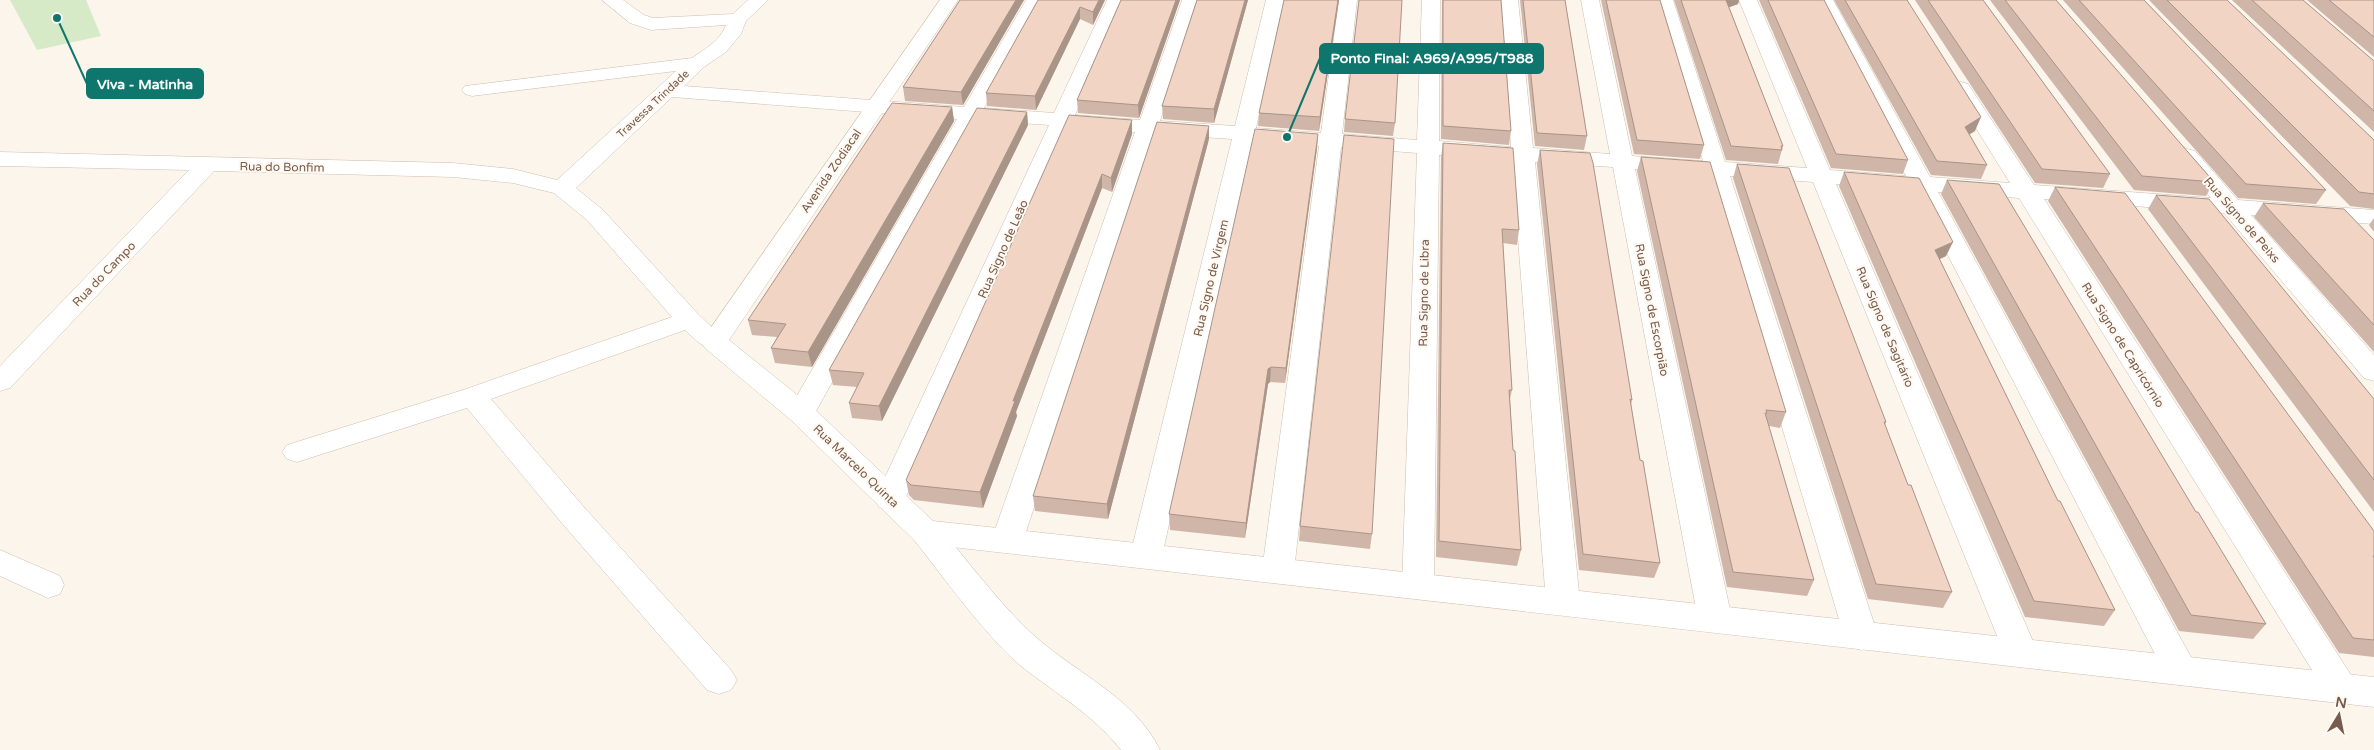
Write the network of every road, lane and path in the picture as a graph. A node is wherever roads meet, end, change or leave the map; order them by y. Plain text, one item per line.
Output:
1 (611, 0) edge
2 (759, 0) edge
3 (949, 0) edge
4 (1035, 0) edge
5 (1116, 0) edge
6 (1191, 0) edge
7 (1275, 0) edge
8 (1348, 0) edge
9 (1431, 0) edge
10 (1509, 0) edge
11 (1590, 0) edge
12 (1664, 0) edge
13 (1748, 0) edge
14 (1824, 0) edge
15 (738, 19) junction
16 (697, 63) junction
17 (1947, 66) edge
18 (472, 90) dead end
19 (667, 91) junction
20 (876, 107) junction
21 (971, 114) junction
22 (1062, 120) junction
23 (1148, 127) junction
24 (1244, 134) junction
25 (1331, 140) junction
26 (2173, 140) edge
27 (1428, 147) junction
28 (1523, 154) junction
29 (0, 158) edge
30 (1622, 162) junction
31 (206, 166) junction
32 (1716, 168) junction
33 (2108, 175) edge
34 (1822, 176) junction
35 (1922, 184) junction
36 (562, 188) junction
37 (2026, 191) junction
38 (2321, 193) edge
39 (2126, 199) junction
40 (2230, 206) junction
41 (2342, 214) junction
42 (2374, 217) edge
43 (2143, 222) edge
44 (2361, 235) edge
45 (689, 320) junction
46 (714, 342) junction
47 (2374, 372) edge
48 (0, 382) edge
49 (473, 396) junction
50 (801, 413) junction
51 (297, 452) dead end
52 (890, 499) junction
53 (925, 532) junction
54 (1007, 541) junction
55 (1146, 556) junction
56 (0, 562) edge
57 (1278, 571) junction
58 (48, 585) dead end
59 (1418, 586) junction
60 (1563, 602) junction
61 (1714, 619) junction
62 (1861, 636) junction
63 (2021, 653) junction
64 (2182, 671) junction
65 (719, 680) dead end
66 (2342, 689) junction
67 (2374, 692) edge
68 (1142, 750) edge

1 - 15 street
2 - 15 street, Travessa Trindade
3 - 20 street, Avenida Zodiacal
4 - 21 street
5 - 22 street, Rua Signo de Leão
6 - 23 street
7 - 24 street, Rua Signo de Virgem
8 - 25 street
9 - 27 street, Rua Signo de Libra
10 - 28 street
11 - 30 street, Rua Signo de Escorpião
12 - 32 street
13 - 34 street, Rua Signo de Sagitário
14 - 35 street
15 - 16 street, Travessa Trindade
16 - 18 street
16 - 19 street, Travessa Trindade
17 - 37 street, Rua Signo de Capricórnio
19 - 20 street
19 - 36 street, Travessa Trindade
20 - 21 street
20 - 46 street, Avenida Zodiacal
21 - 22 street
21 - 50 street
22 - 23 street
22 - 52 street, Rua Signo de Leão
23 - 24 street
23 - 54 street
24 - 25 street
24 - 55 street, Rua Signo de Virgem
25 - 27 street
25 - 57 street
26 - 40 street, Rua Signo de Peixs
27 - 28 street
27 - 59 street, Rua Signo de Libra
28 - 30 street
28 - 60 street
29 - 31 street, Rua do Bonfim
30 - 32 street
30 - 61 street, Rua Signo de Escorpião
31 - 36 street, Rua do Bonfim
31 - 48 street, Rua do Campo
32 - 34 street
32 - 62 street
33 - 39 street
34 - 35 street
34 - 63 street, Rua Signo de Sagitário
35 - 37 street
35 - 64 street
36 - 45 street, Rua Marcelo Quinta
37 - 39 street
37 - 66 street, Rua Signo de Capricórnio
38 - 41 street
39 - 40 street
39 - 43 street
40 - 41 street
40 - 47 street, Rua Signo de Peixs
41 - 42 street
41 - 44 street
45 - 46 street, Rua Marcelo Quinta
45 - 49 street
46 - 50 street, Rua Marcelo Quinta
49 - 51 street
49 - 65 street
50 - 52 street, Rua Marcelo Quinta
52 - 53 street, Rua Marcelo Quinta
53 - 54 street
53 - 68 street, Rua Marcelo Quinta
54 - 55 street
55 - 57 street
56 - 58 street
57 - 59 street
59 - 60 street
60 - 61 street
61 - 62 street
62 - 63 street
63 - 64 street
64 - 66 street
66 - 67 street

